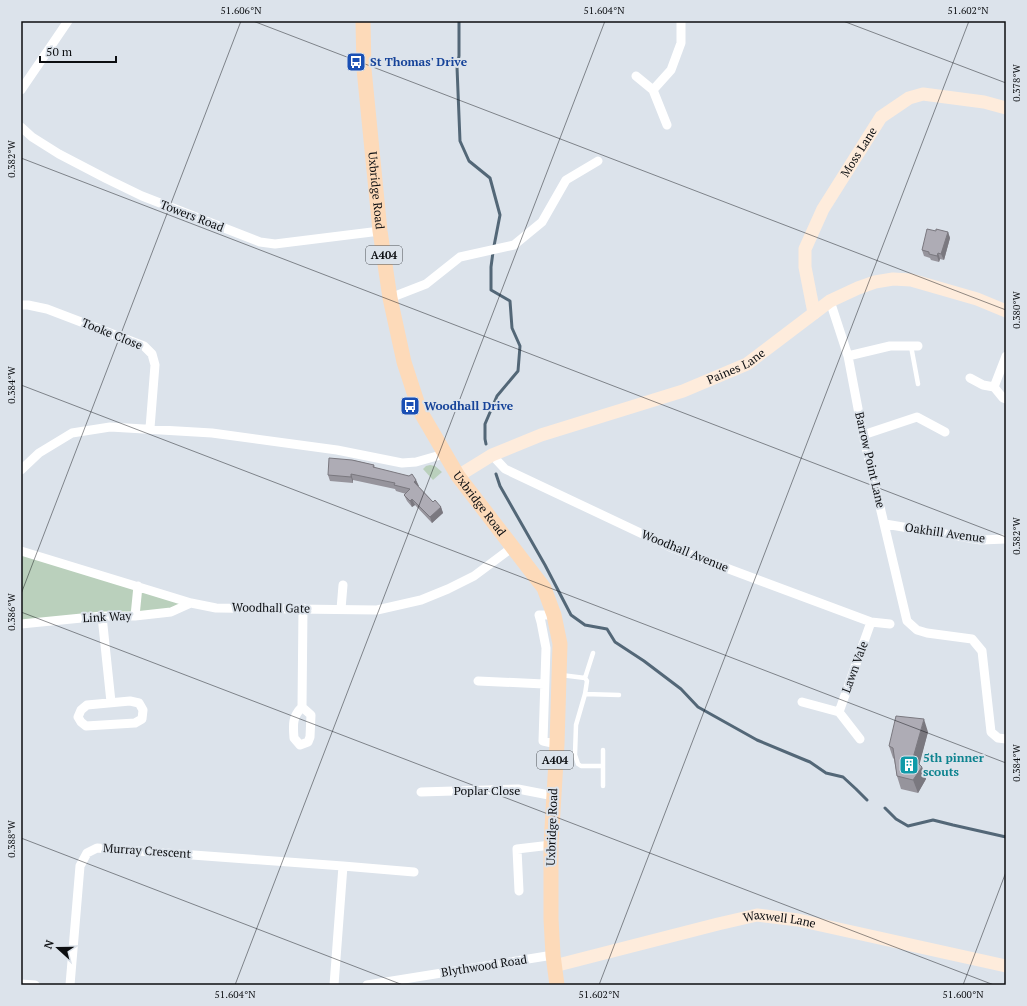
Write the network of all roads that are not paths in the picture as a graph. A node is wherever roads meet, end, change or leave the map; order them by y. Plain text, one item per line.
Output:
1 (68, 21) edge
2 (363, 21) edge
3 (681, 21) edge
4 (636, 76) dead end
5 (21, 90) edge
6 (653, 90) junction
7 (1006, 108) edge
8 (667, 125) dead end
9 (21, 127) edge
10 (598, 161) dead end
11 (380, 231) junction
12 (390, 298) junction
13 (830, 301) junction
14 (21, 305) edge
15 (1006, 311) edge
16 (814, 313) junction
17 (914, 346) joint
18 (848, 356) junction
19 (1006, 356) edge
20 (970, 378) dead end
21 (918, 384) dead end
22 (994, 388) junction
23 (1006, 399) edge
24 (150, 428) junction
25 (945, 432) dead end
26 (863, 435) junction
27 (444, 454) junction
28 (492, 455) junction
29 (21, 470) edge
30 (458, 476) junction
31 (885, 524) junction
32 (1006, 539) edge
33 (513, 547) junction
34 (21, 550) edge
35 (343, 585) dead end
36 (138, 586) junction
37 (191, 603) junction
38 (303, 608) junction
39 (341, 609) junction
40 (554, 615) junction
41 (102, 616) junction
42 (135, 616) junction
43 (871, 622) junction
44 (21, 624) edge
45 (890, 624) dead end
46 (593, 653) dead end
47 (560, 675) junction
48 (585, 678) junction
49 (478, 681) dead end
50 (544, 684) junction
51 (585, 694) junction
52 (619, 695) dead end
53 (111, 702) junction
54 (802, 702) dead end
55 (302, 707) dead end
56 (839, 712) junction
57 (860, 739) dead end
58 (1006, 739) edge
59 (556, 749) junction
60 (603, 750) dead end
61 (575, 755) junction
62 (603, 766) junction
63 (603, 786) dead end
64 (421, 792) dead end
65 (554, 796) junction
66 (551, 845) junction
67 (343, 866) junction
68 (414, 872) dead end
69 (519, 891) dead end
70 (553, 960) junction
71 (1006, 966) edge
72 (21, 984) edge
73 (35, 985) edge
74 (70, 985) edge
75 (334, 985) edge
76 (367, 985) edge
77 (557, 985) edge

1 - 5 street
2 - 11 main road, Uxbridge Road / A404
3 - 6 street
4 - 6 street
6 - 8 street
7 - 16 street, Moss Lane
9 - 11 street, Towers Road
10 - 12 street
11 - 12 main road, Uxbridge Road / A404
12 - 27 main road, Uxbridge Road / A404
13 - 15 street, Paines Lane
13 - 16 street, Paines Lane
13 - 18 street, Barrow Point Lane
14 - 24 street, Tooke Close
16 - 28 street, Paines Lane
17 - 18 street
17 - 21 lane
18 - 26 street, Barrow Point Lane
19 - 22 street
20 - 22 street
22 - 23 street
24 - 27 street
24 - 29 street
25 - 26 street
26 - 31 street, Barrow Point Lane
27 - 30 main road, Uxbridge Road / A404
28 - 30 street, Paines Lane
28 - 43 street, Woodhall Avenue
30 - 33 main road, Uxbridge Road / A404
31 - 32 street, Oakhill Avenue
31 - 58 street, Barrow Point Lane
33 - 39 street, Woodhall Gate
33 - 40 main road, Uxbridge Road / A404
34 - 36 street, Woodhall Gate
35 - 39 street
36 - 37 street, Woodhall Gate
36 - 42 street
37 - 38 street, Woodhall Gate
37 - 42 street, Link Way
38 - 39 street, Woodhall Gate
38 - 55 street
40 - 47 main road, Uxbridge Road / A404
40 - 50 street
41 - 42 street, Link Way
41 - 44 street, Link Way
41 - 53 street
43 - 45 street, Woodhall Avenue
43 - 56 street, Lawn Vale
46 - 48 lane
47 - 48 lane
47 - 59 main road, Uxbridge Road / A404
48 - 51 lane
49 - 50 street
50 - 59 street
51 - 52 lane
51 - 61 lane
53 - 53 street
54 - 56 street
56 - 57 street
59 - 61 lane
59 - 65 main road, Uxbridge Road / A404
60 - 62 lane
61 - 62 lane
62 - 63 lane
64 - 65 street, Poplar Close
65 - 66 main road, Uxbridge Road / A404
66 - 69 street
66 - 70 main road, Uxbridge Road / A404
67 - 68 street, Murray Crescent
67 - 74 street, Murray Crescent
67 - 75 street
70 - 71 street, Waxwell Lane
70 - 76 street, Blythwood Road
70 - 77 main road, Uxbridge Road / A404
72 - 73 street

